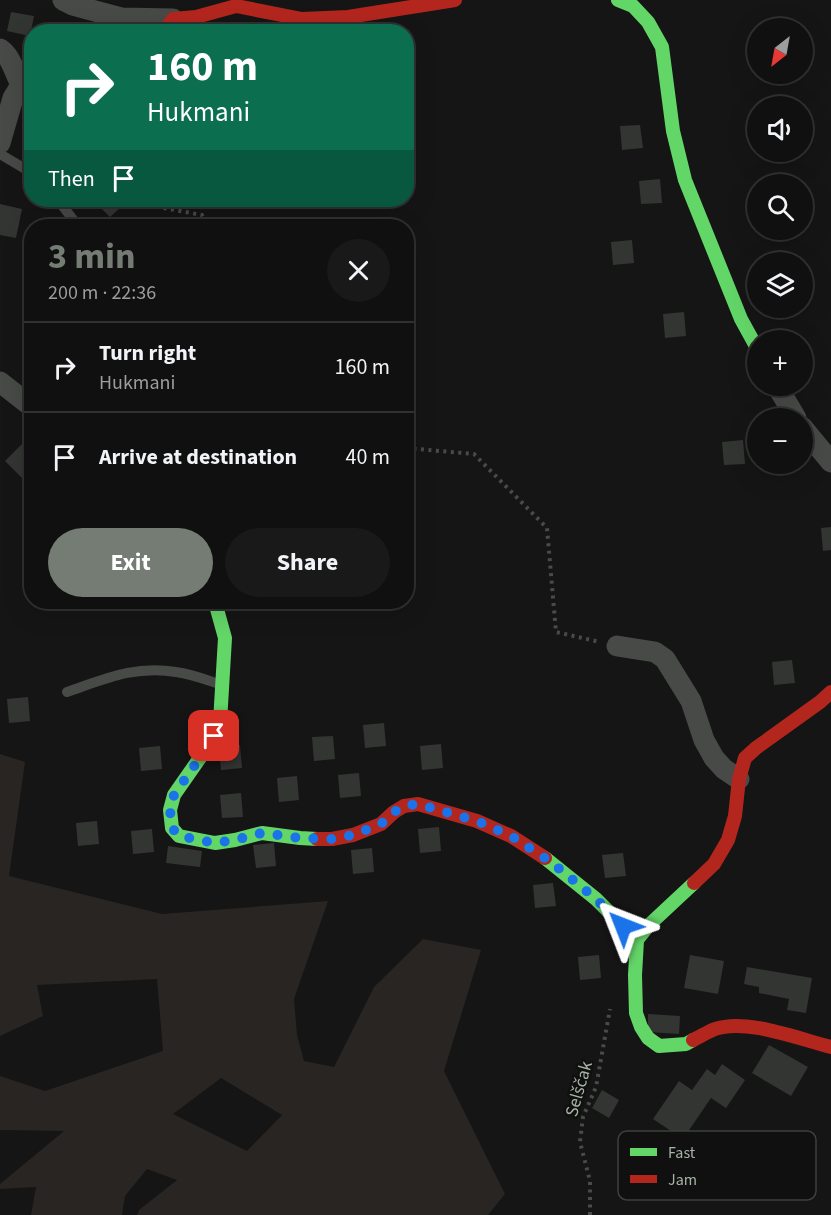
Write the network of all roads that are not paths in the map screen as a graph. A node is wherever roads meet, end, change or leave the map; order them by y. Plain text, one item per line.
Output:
1 (63, 0) edge
2 (455, 0) edge
3 (618, 0) edge
4 (236, 3) edge
5 (162, 24) edge
6 (172, 24) edge
7 (0, 49) edge
8 (24, 87) edge
9 (24, 92) edge
10 (0, 144) edge
11 (0, 154) edge
12 (24, 168) edge
13 (63, 207) edge
14 (73, 219) edge
15 (747, 330) edge
16 (0, 382) edge
17 (24, 401) edge
18 (813, 440) edge
19 (831, 462) edge
20 (217, 609) edge
21 (617, 646) road end
22 (222, 685) junction
23 (66, 692) dead end
24 (831, 692) edge
25 (739, 779) junction
26 (637, 940) junction
27 (831, 1047) edge

1 - 5 street
2 - 4 street
3 - 15 street
4 - 6 street
7 - 8 street
9 - 10 street
11 - 12 lane
13 - 14 lane
16 - 17 street
18 - 19 street
20 - 22 street
21 - 25 street
22 - 23 lane
22 - 26 street
24 - 25 street
25 - 26 street
26 - 27 street

